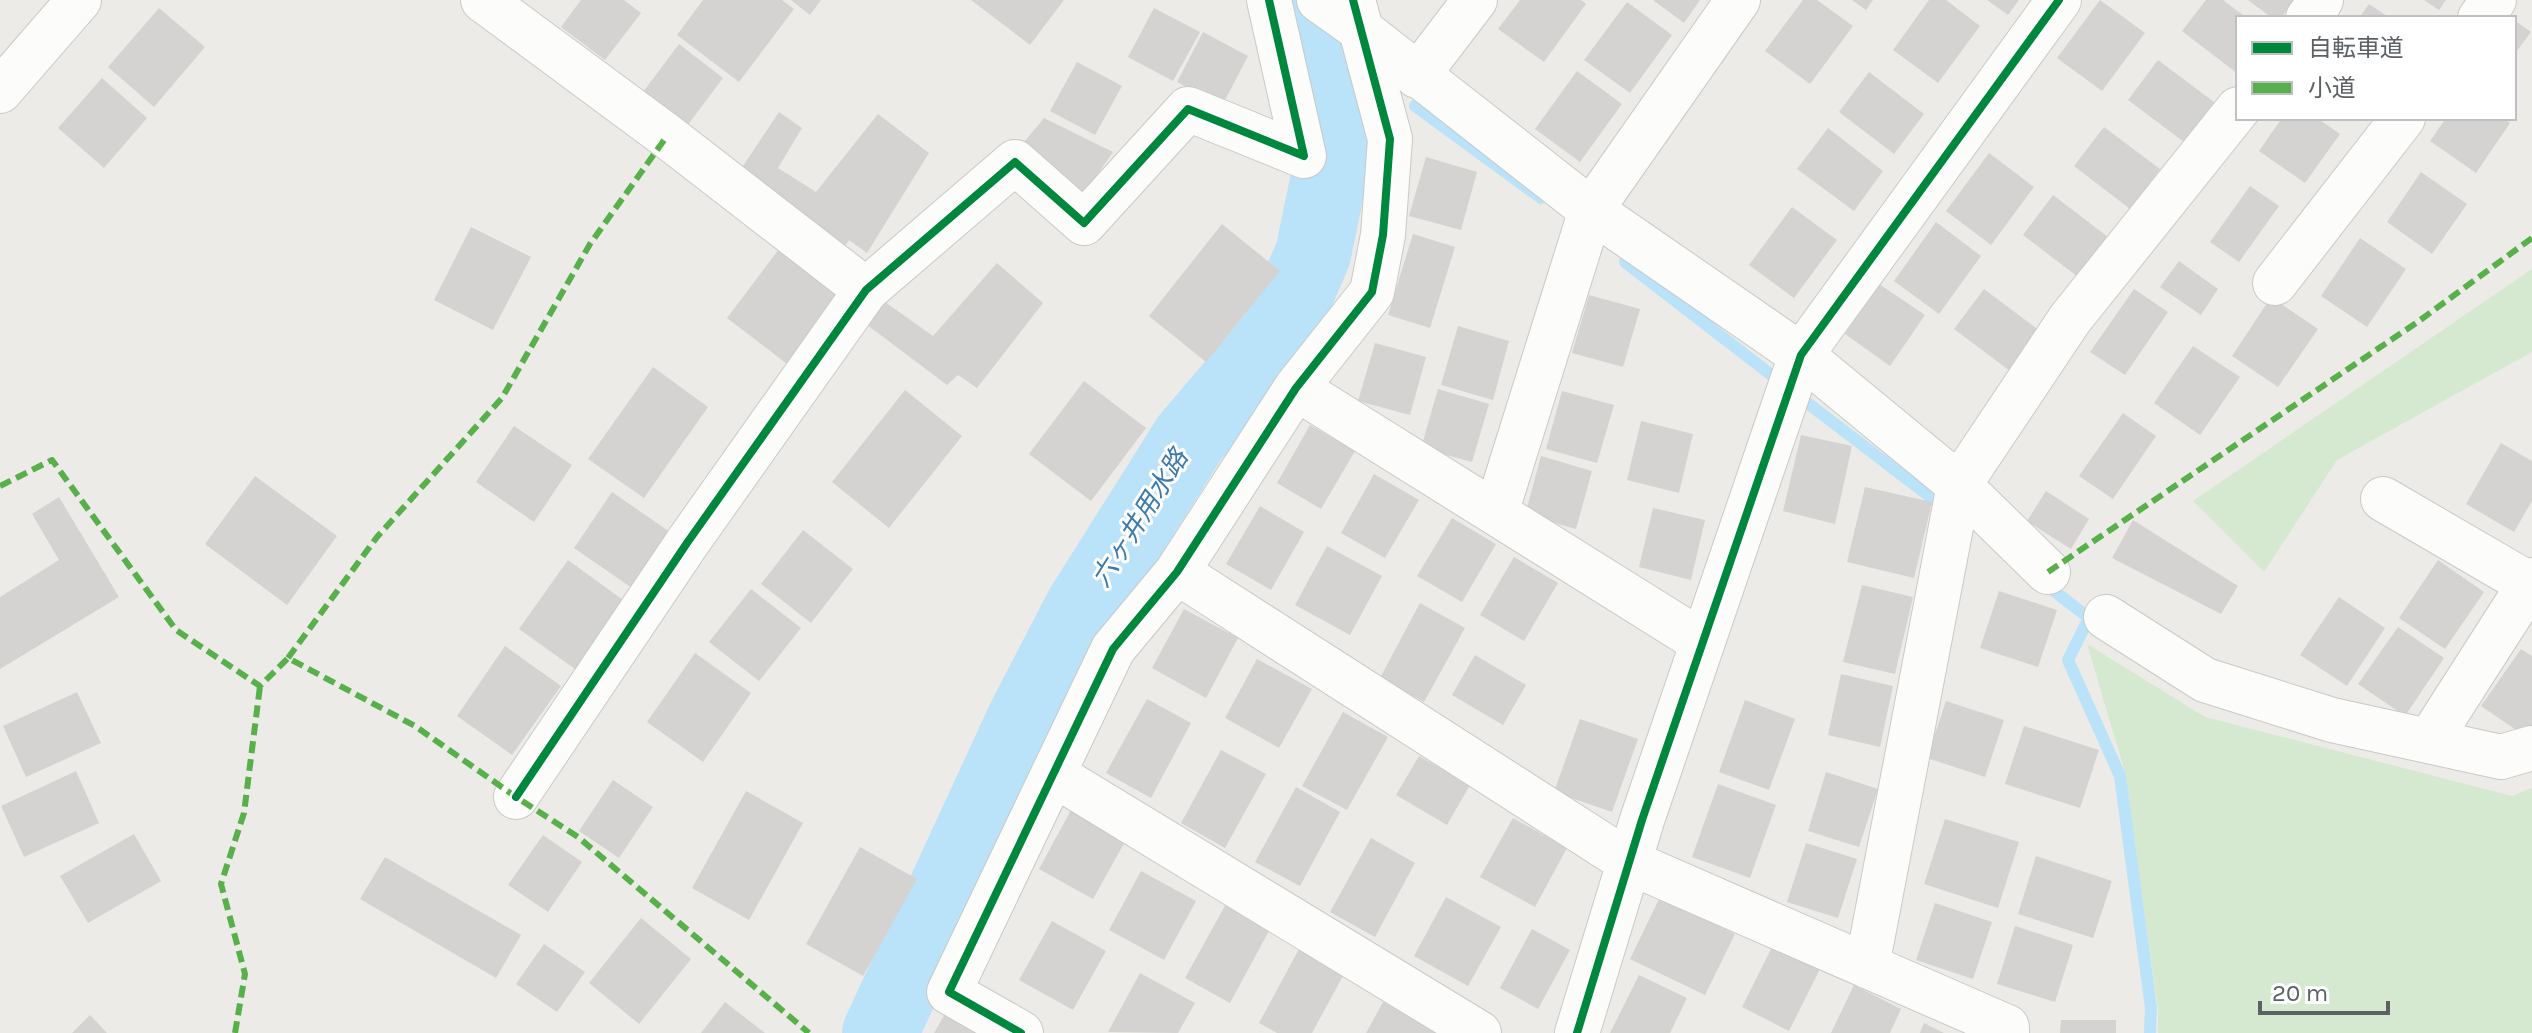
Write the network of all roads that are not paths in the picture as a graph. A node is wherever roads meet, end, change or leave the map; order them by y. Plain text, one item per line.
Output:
1 (79, 0) edge
2 (483, 0) edge
3 (1269, 0) edge
4 (1319, 0) edge
5 (1475, 0) edge
6 (1738, 0) edge
7 (2059, 0) edge
8 (2494, 0) edge
9 (1356, 14) edge
10 (2482, 16) edge
11 (1417, 76) junction
12 (0, 91) edge
13 (2236, 112) edge
14 (2401, 120) edge
15 (1591, 210) junction
16 (2275, 283) dead end
17 (866, 290) junction
18 (1801, 355) junction
19 (1296, 388) junction
20 (1959, 485) junction
21 (2383, 499) dead end
22 (1496, 513) junction
23 (1177, 572) junction
24 (2048, 572) dead end
25 (2531, 582) edge
26 (2106, 617) dead end
27 (1702, 642) junction
28 (2429, 741) junction
29 (2532, 748) edge
30 (1053, 774) junction
31 (516, 797) dead end
32 (1629, 862) junction
33 (1867, 966) junction
34 (1021, 1033) edge
35 (1479, 1033) edge
36 (1577, 1033) edge
37 (2007, 1033) edge

1 - 12 street
2 - 17 street
3 - 17 street
4 - 9 street
5 - 11 street
6 - 15 street
7 - 18 street
8 - 10 street
9 - 11 street
9 - 19 street
11 - 15 street
13 - 20 street
14 - 16 street
15 - 18 street
15 - 22 street
17 - 31 street
18 - 20 street
18 - 27 street
19 - 22 street
19 - 23 street
20 - 24 street
20 - 33 street
21 - 25 street
22 - 27 street
23 - 30 street
23 - 32 street
25 - 28 street
26 - 28 street
27 - 32 street
28 - 29 street
30 - 34 street
30 - 35 street
32 - 33 street
32 - 36 street
33 - 37 street

